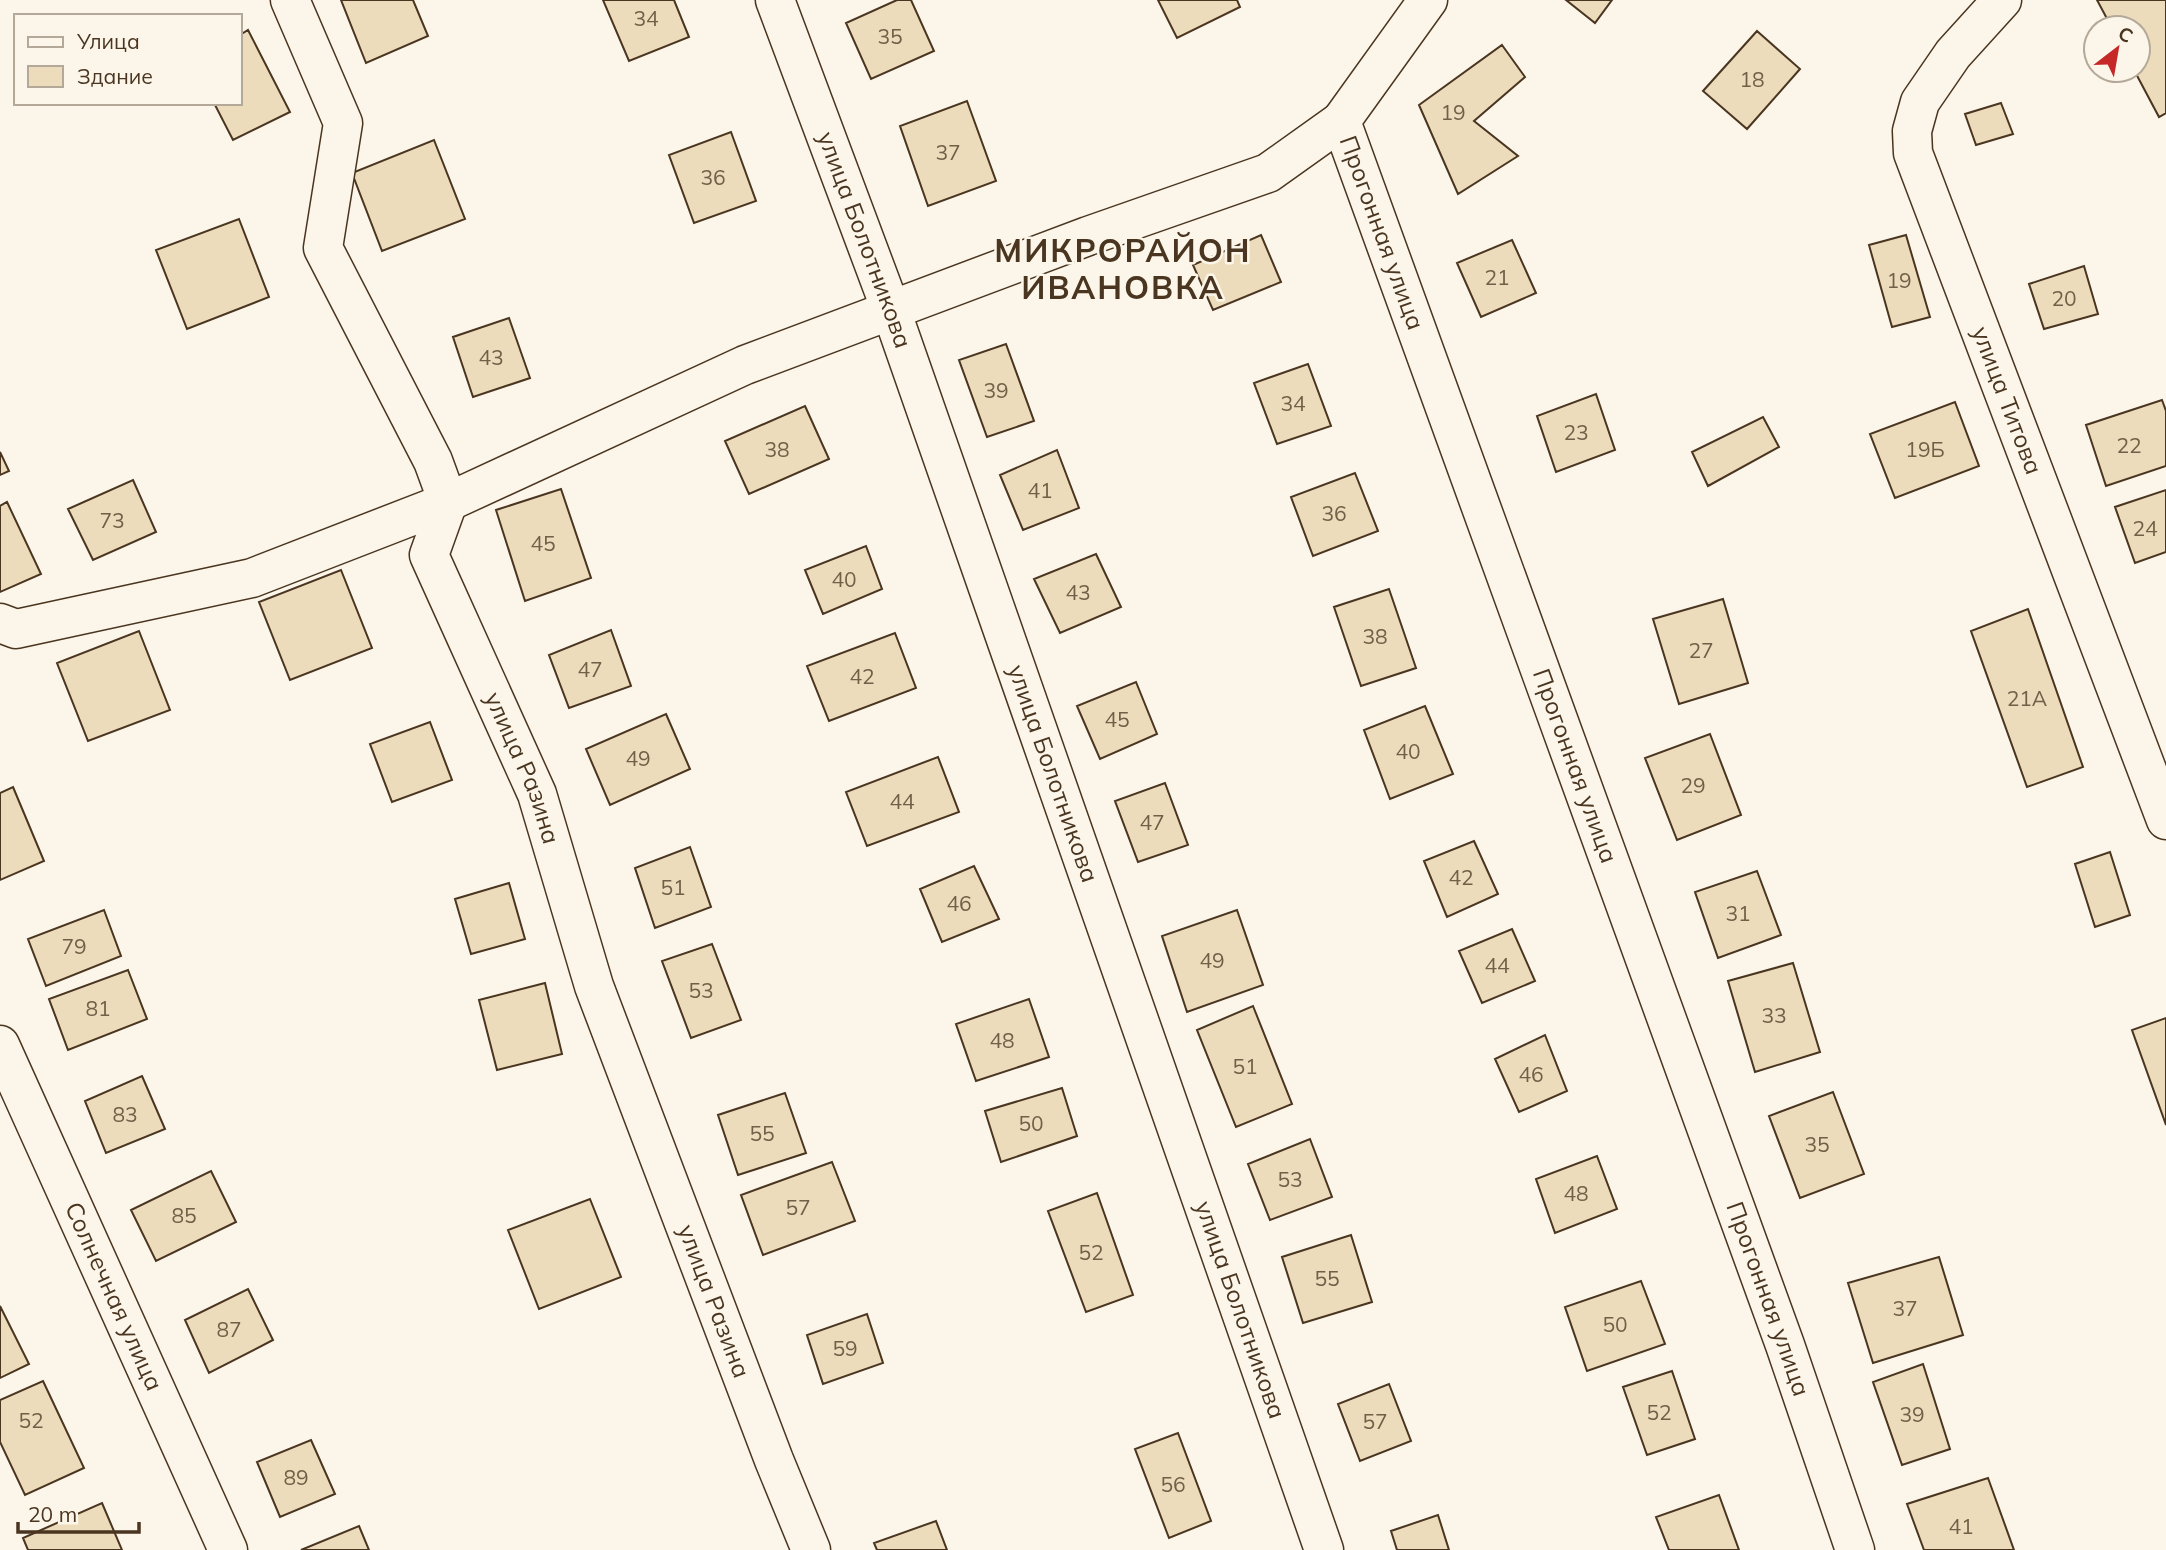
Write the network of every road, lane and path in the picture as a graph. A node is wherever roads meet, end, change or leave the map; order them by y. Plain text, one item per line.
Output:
1 (290, 0) edge
2 (775, 0) edge
3 (1428, 0) edge
4 (2002, 0) edge
5 (1341, 121) junction
6 (891, 310) junction
7 (448, 502) junction
8 (0, 623) edge
9 (2166, 820) edge
10 (0, 1045) edge
11 (228, 1550) edge
12 (811, 1550) edge
13 (1324, 1550) edge
14 (1855, 1550) edge

1 - 7 street
2 - 6 street, улица Болотникова
3 - 5 street, Прогонная улица
4 - 9 street, улица Титова
5 - 6 street
5 - 14 street, Прогонная улица
6 - 7 street
6 - 13 street, улица Болотникова
7 - 8 street
7 - 12 street, улица Разина
10 - 11 street, Солнечная улица

